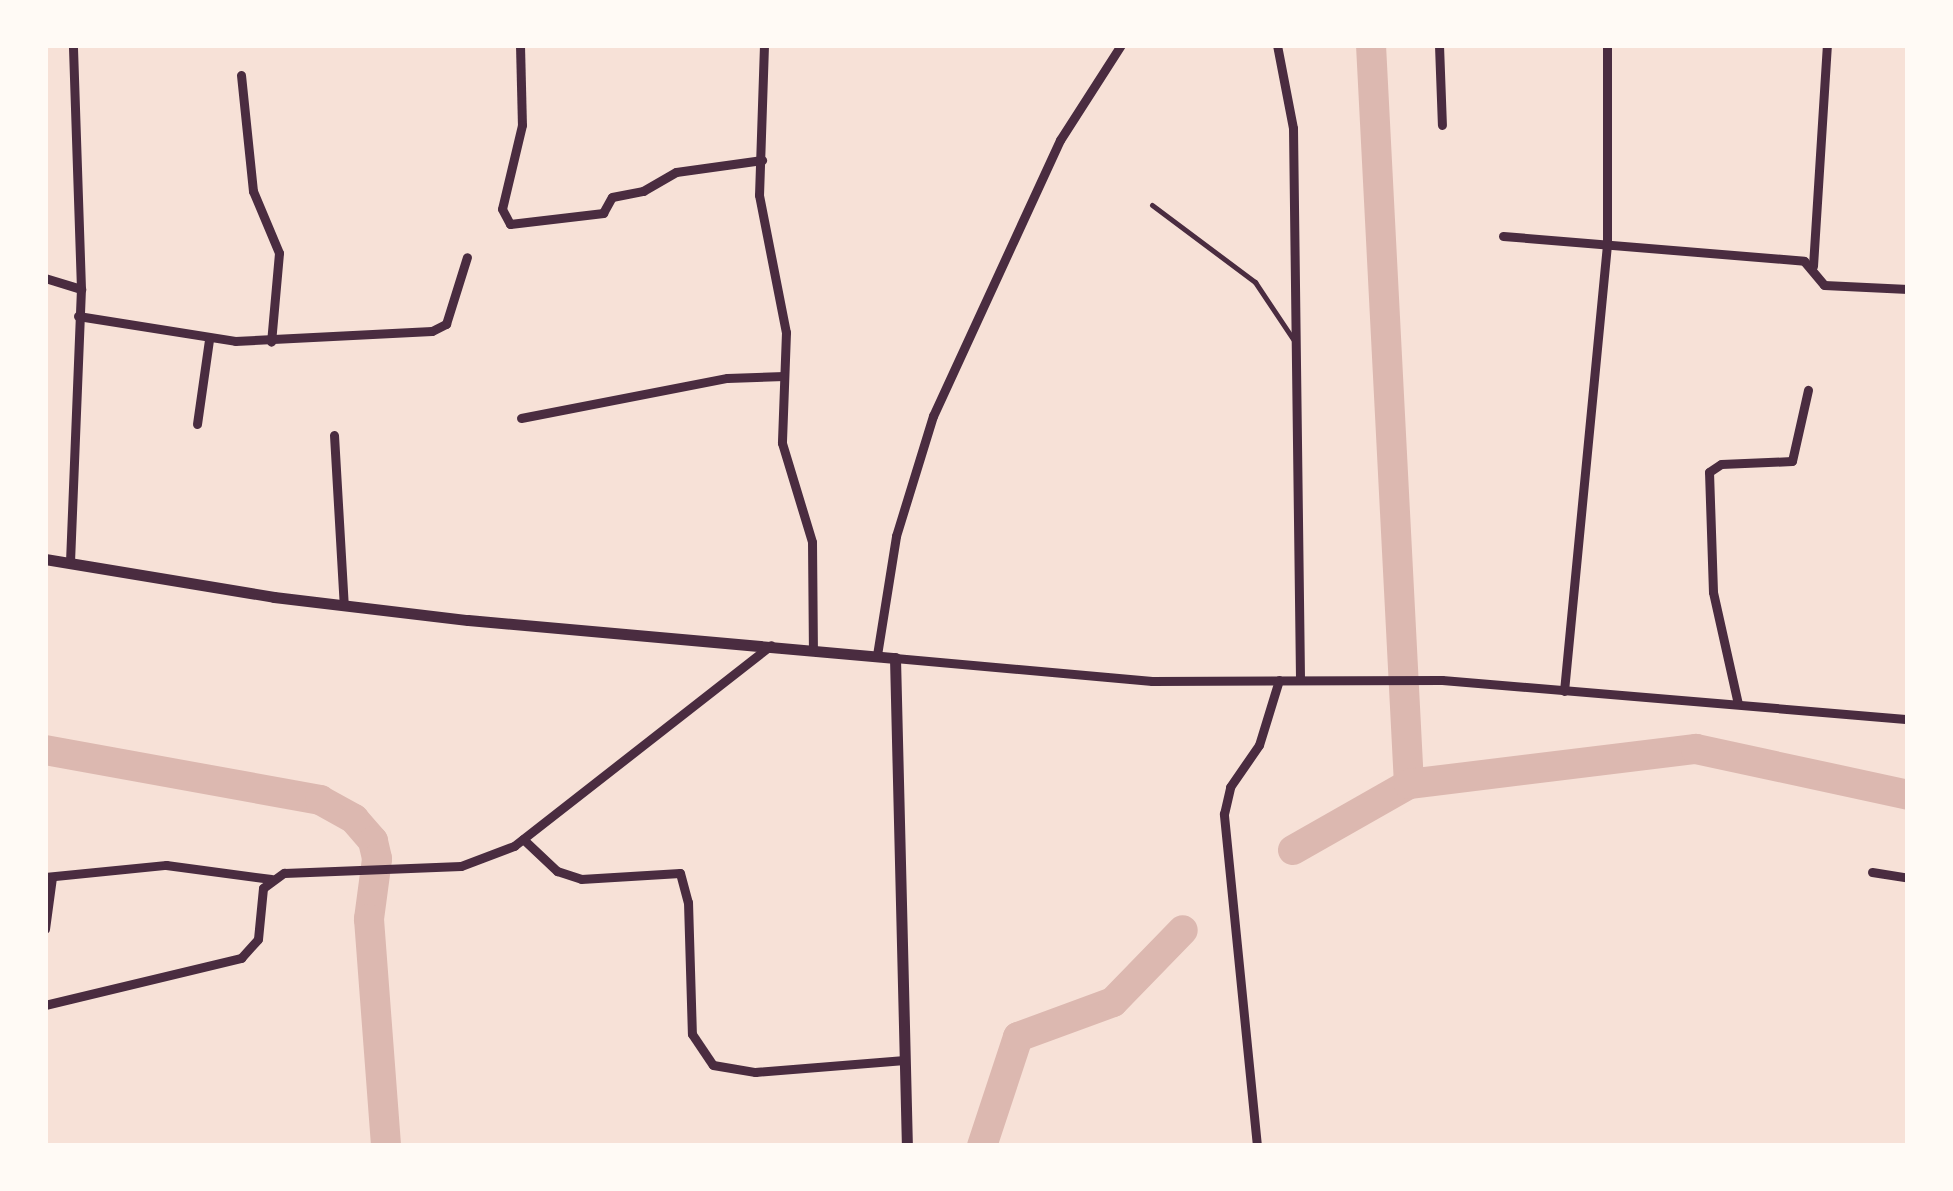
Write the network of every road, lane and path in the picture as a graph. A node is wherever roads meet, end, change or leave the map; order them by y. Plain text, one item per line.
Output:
1 (73, 45) edge
2 (520, 45) edge
3 (764, 45) edge
4 (1121, 45) edge
5 (1278, 45) edge
6 (1439, 45) edge
7 (1607, 45) edge
8 (1827, 45) edge
9 (241, 75) dead end
10 (1442, 125) dead end
11 (762, 160) junction
12 (1152, 206) dead end
13 (1503, 236) dead end
14 (1607, 246) junction
15 (467, 257) dead end
16 (1813, 266) junction
17 (45, 278) edge
18 (81, 289) junction
19 (1908, 289) edge
20 (78, 316) junction
21 (209, 340) junction
22 (271, 342) junction
23 (1296, 344) junction
24 (784, 376) junction
25 (1808, 390) dead end
26 (520, 418) dead end
27 (197, 424) dead end
28 (334, 435) dead end
29 (45, 558) edge
30 (70, 562) junction
31 (344, 606) junction
32 (774, 643) junction
33 (813, 648) junction
34 (877, 655) junction
35 (895, 658) junction
36 (1278, 680) junction
37 (1300, 680) junction
38 (1564, 691) junction
39 (1738, 704) junction
40 (1908, 719) edge
41 (523, 839) junction
42 (1872, 872) dead end
43 (48, 877) edge
44 (1908, 878) edge
45 (271, 879) junction
46 (45, 928) edge
47 (45, 1005) edge
48 (905, 1060) junction
49 (908, 1146) edge
50 (1257, 1146) edge

1 - 18 street
2 - 11 street
3 - 11 street
4 - 34 street
5 - 23 street
6 - 10 street
7 - 14 street
8 - 16 street
9 - 22 street
11 - 24 street
12 - 23 lane
13 - 14 street
14 - 16 street
14 - 38 street
15 - 22 street
16 - 19 street
17 - 18 street
18 - 20 street
20 - 21 street
20 - 30 street
21 - 22 street
21 - 27 street
23 - 37 street
24 - 26 street
24 - 33 street
25 - 39 street
28 - 31 street
29 - 30 street
30 - 31 street
31 - 32 street
32 - 33 street
32 - 41 street
33 - 34 street
34 - 35 street
35 - 36 street
35 - 48 street
36 - 37 street
36 - 50 street
37 - 38 street
38 - 39 street
39 - 40 street
41 - 45 street
41 - 48 street
42 - 44 street
43 - 45 street
43 - 46 street
45 - 47 street
48 - 49 street

